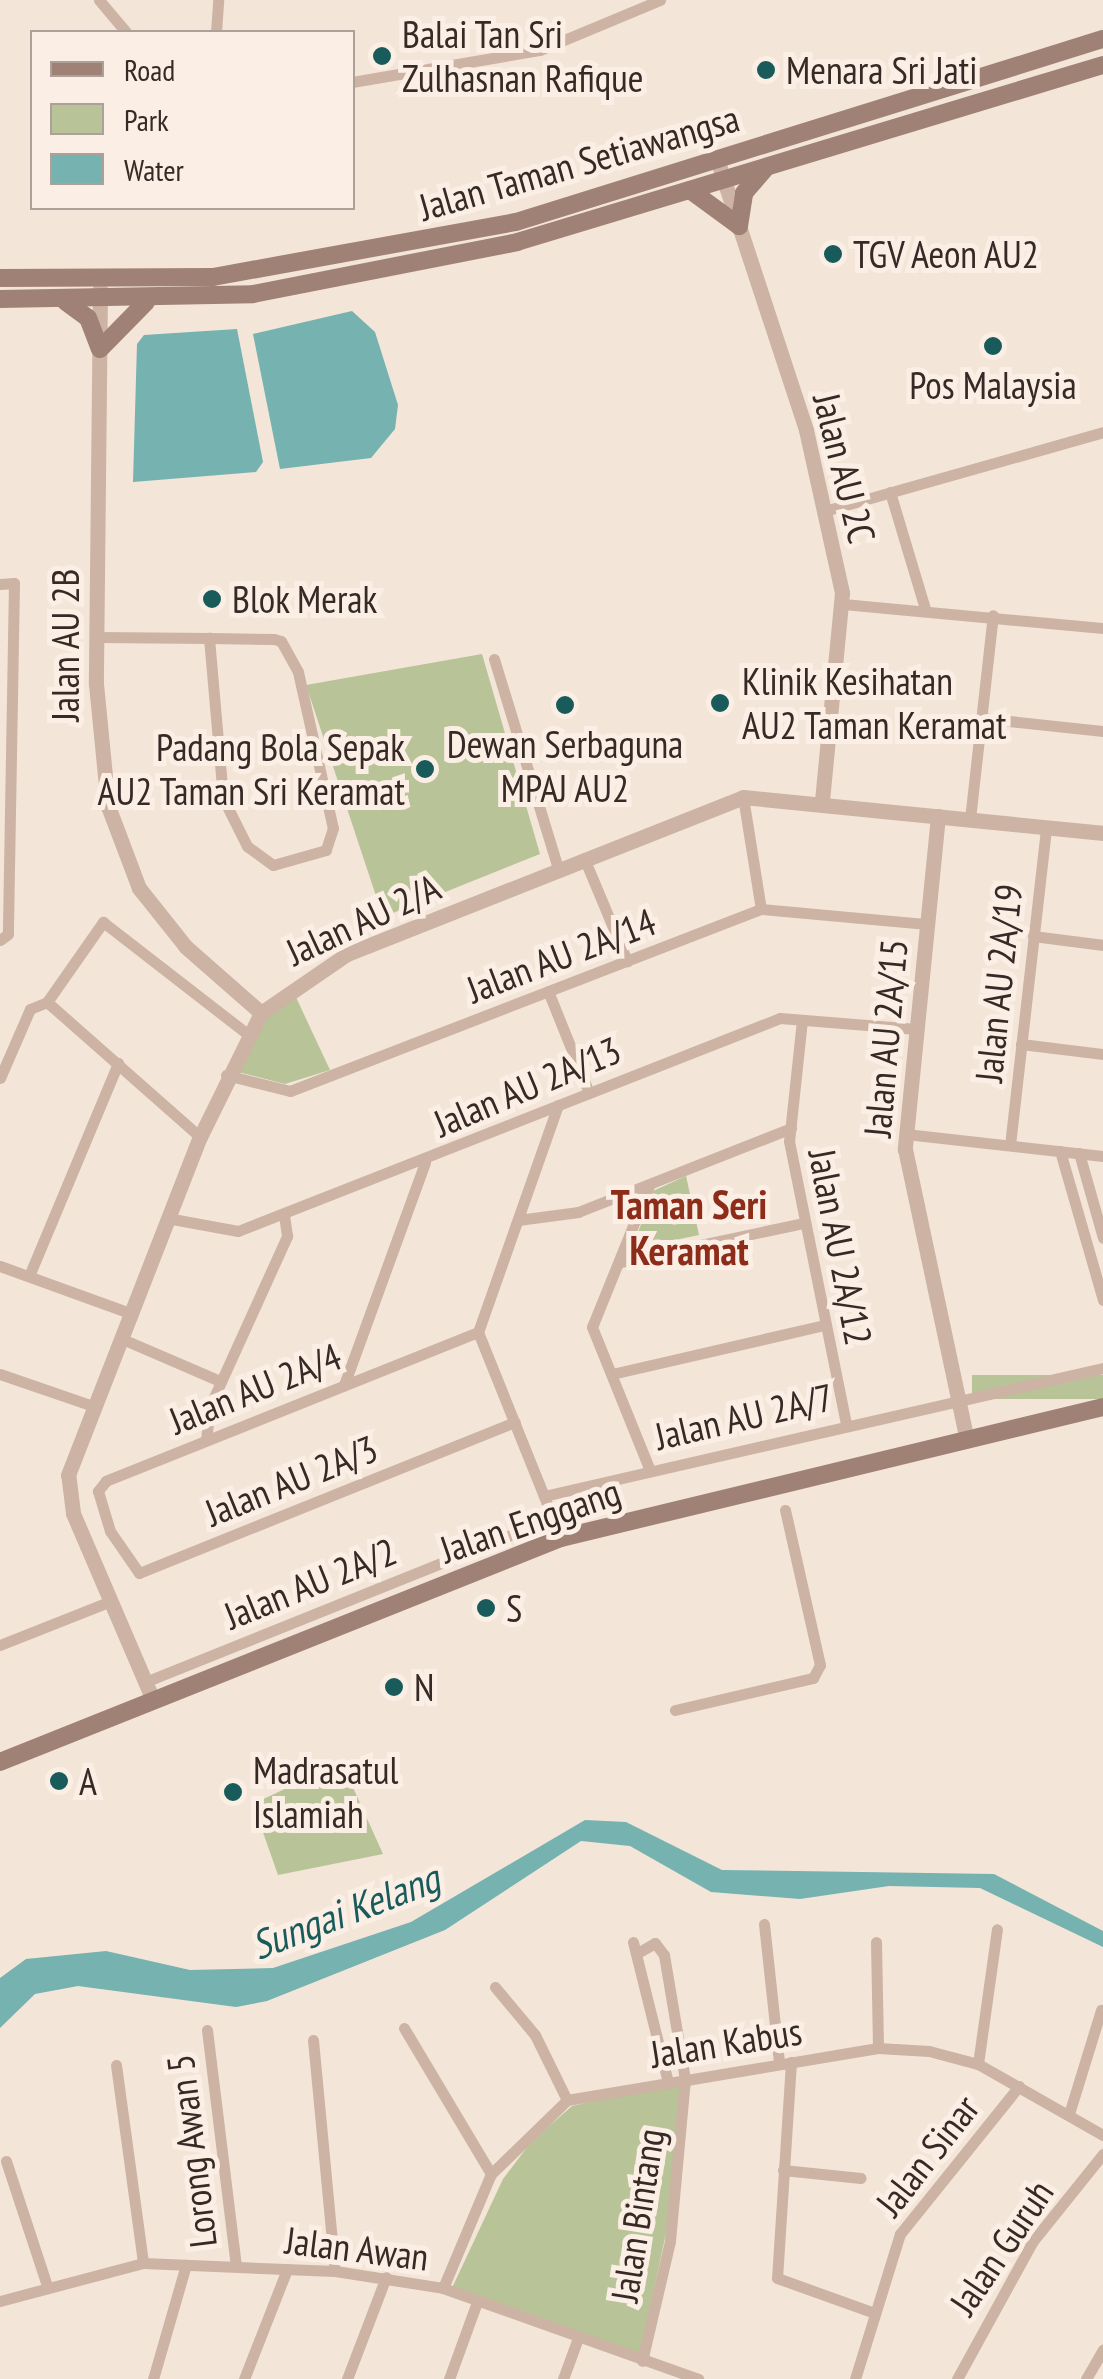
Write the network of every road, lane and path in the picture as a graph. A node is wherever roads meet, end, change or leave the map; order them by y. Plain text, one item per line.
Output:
1 (99, 0) edge
2 (218, 0) edge
3 (660, 0) edge
4 (124, 30) edge
5 (216, 30) edge
6 (1103, 39) edge
7 (1103, 66) edge
8 (355, 81) edge
9 (718, 159) junction
10 (767, 168) junction
11 (724, 181) junction
12 (690, 190) junction
13 (739, 226) junction
14 (0, 278) edge
15 (100, 279) junction
16 (0, 299) edge
17 (66, 301) junction
18 (100, 302) junction
19 (146, 302) junction
20 (100, 350) junction
21 (1103, 432) edge
22 (890, 492) junction
23 (828, 510) junction
24 (7, 583) edge
25 (843, 604) junction
26 (924, 609) junction
27 (993, 615) junction
28 (1103, 628) edge
29 (96, 637) junction
30 (208, 638) junction
31 (494, 659) dead end
32 (982, 718) junction
33 (1103, 731) edge
34 (743, 797) junction
35 (822, 802) junction
36 (938, 816) junction
37 (970, 819) junction
38 (1046, 827) junction
39 (1103, 833) edge
40 (5, 853) edge
41 (584, 858) junction
42 (558, 868) junction
43 (761, 909) junction
44 (927, 924) junction
45 (1033, 936) junction
46 (4, 937) edge
47 (1103, 945) edge
48 (627, 962) junction
49 (548, 991) junction
50 (48, 1002) junction
51 (261, 1013) junction
52 (802, 1020) junction
53 (916, 1029) junction
54 (246, 1033) junction
55 (1021, 1044) junction
56 (5, 1054) edge
57 (1103, 1054) edge
58 (118, 1063) junction
59 (226, 1075) junction
60 (0, 1078) edge
61 (589, 1093) junction
62 (558, 1105) junction
63 (791, 1128) junction
64 (906, 1134) junction
65 (200, 1137) junction
66 (1010, 1145) junction
67 (1060, 1150) junction
68 (1079, 1153) junction
69 (1103, 1156) edge
70 (424, 1162) junction
71 (649, 1186) junction
72 (284, 1215) junction
73 (167, 1218) junction
74 (518, 1220) junction
75 (803, 1224) junction
76 (1103, 1238) edge
77 (620, 1262) junction
78 (0, 1266) edge
79 (29, 1276) junction
80 (1103, 1300) edge
81 (130, 1313) junction
82 (825, 1325) junction
83 (478, 1332) junction
84 (120, 1338) junction
85 (1103, 1368) edge
86 (0, 1374) edge
87 (612, 1374) junction
88 (220, 1381) junction
89 (344, 1385) junction
90 (958, 1398) junction
91 (93, 1406) junction
92 (1103, 1407) edge
93 (515, 1422) junction
94 (846, 1424) junction
95 (206, 1440) junction
96 (967, 1440) junction
97 (649, 1468) junction
98 (544, 1496) junction
99 (786, 1510) dead end
100 (552, 1518) junction
101 (110, 1531) joint
102 (561, 1538) junction
103 (111, 1601) junction
104 (0, 1645) edge
105 (146, 1682) junction
106 (153, 1700) junction
107 (674, 1710) dead end
108 (0, 1762) edge
109 (764, 1924) dead end
110 (997, 1929) dead end
111 (876, 1942) dead end
112 (496, 1987) dead end
113 (1101, 2010) edge
114 (404, 2028) dead end
115 (207, 2030) dead end
116 (313, 2040) dead end
117 (878, 2048) junction
118 (785, 2062) junction
119 (978, 2064) junction
120 (116, 2065) dead end
121 (685, 2079) junction
122 (668, 2082) junction
123 (1019, 2086) junction
124 (567, 2100) junction
125 (1069, 2114) junction
126 (1103, 2136) edge
127 (1103, 2154) edge
128 (6, 2161) dead end
129 (783, 2170) junction
130 (491, 2174) junction
131 (862, 2178) dead end
132 (143, 2263) junction
133 (186, 2265) junction
134 (236, 2266) junction
135 (288, 2269) junction
136 (336, 2271) junction
137 (386, 2277) junction
138 (46, 2284) junction
139 (443, 2288) junction
140 (0, 2301) edge
141 (477, 2302) junction
142 (876, 2314) junction
143 (578, 2338) junction
144 (1103, 2350) edge
145 (642, 2361) junction
146 (153, 2379) edge
147 (244, 2379) edge
148 (347, 2379) edge
149 (449, 2379) edge
150 (563, 2379) edge
151 (698, 2379) edge
152 (855, 2379) edge
153 (957, 2379) edge
154 (1086, 2379) edge

1 - 4 street
2 - 5 street
3 - 8 street
6 - 9 main road, Jalan Taman Setiawangsa
7 - 10 main road, Jalan Taman Setiawangsa
9 - 11 street, Jalan AU 2C
9 - 15 main road, Jalan Taman Setiawangsa
10 - 11 main road, Jalan Taman Setiawangsa
10 - 13 main road
11 - 12 main road, Jalan Taman Setiawangsa
11 - 13 street, Jalan AU 2C
12 - 13 main road
12 - 19 main road, Jalan Taman Setiawangsa
13 - 23 street, Jalan AU 2C
14 - 15 main road, Jalan Taman Setiawangsa
15 - 18 street, Jalan AU 2B
16 - 17 main road, Jalan Taman Setiawangsa
17 - 18 main road, Jalan Taman Setiawangsa
17 - 20 main road
18 - 19 main road, Jalan Taman Setiawangsa
18 - 20 street, Jalan AU 2B
19 - 20 main road
20 - 29 street, Jalan AU 2B
21 - 22 street
22 - 23 street
22 - 26 street
23 - 25 street, Jalan AU 2C
24 - 40 street
25 - 26 street
25 - 35 street, Jalan AU 2C
26 - 27 street
27 - 28 street
27 - 32 street
29 - 30 street
29 - 51 street, Jalan AU 2B
30 - 30 street
31 - 42 street
32 - 33 street
32 - 37 street
34 - 35 street, Jalan AU 2/A
34 - 41 street, Jalan AU 2/A
34 - 43 street
35 - 36 street, Jalan AU 2/A
36 - 37 street, Jalan AU 2/A
36 - 44 street, Jalan AU 2A/15
37 - 38 street, Jalan AU 2/A
38 - 39 street, Jalan AU 2/A
38 - 45 street, Jalan AU 2A/19
40 - 46 street
41 - 42 street, Jalan AU 2/A
41 - 48 street
42 - 51 street, Jalan AU 2/A
43 - 44 street, Jalan AU 2A/14
43 - 48 street, Jalan AU 2A/14
44 - 53 street, Jalan AU 2A/15
45 - 47 street
45 - 55 street, Jalan AU 2A/19
48 - 49 street, Jalan AU 2A/14
49 - 59 street, Jalan AU 2A/14
49 - 61 street
50 - 54 street
50 - 56 street
50 - 58 street
51 - 54 street, Jalan AU 2/A
52 - 53 street, Jalan AU 2A/13
52 - 61 street, Jalan AU 2A/13
52 - 63 street, Jalan AU 2A/12
53 - 64 street, Jalan AU 2A/15
54 - 59 street, Jalan AU 2/A
55 - 57 street
55 - 66 street, Jalan AU 2A/19
56 - 60 street
58 - 65 street
58 - 79 street
59 - 65 street, Jalan AU 2/A
61 - 62 street, Jalan AU 2A/13
62 - 70 street, Jalan AU 2A/13
62 - 74 street
63 - 71 street
63 - 75 street, Jalan AU 2A/12
64 - 66 street
64 - 90 street, Jalan AU 2A/15
65 - 73 street, Jalan AU 2/A
66 - 67 street
67 - 68 street
67 - 80 street
68 - 69 street
68 - 76 street
70 - 72 street, Jalan AU 2A/13
70 - 89 street
71 - 74 street
71 - 77 street
72 - 73 street, Jalan AU 2A/13
72 - 88 street
73 - 81 street, Jalan AU 2/A
74 - 83 street
75 - 77 street
75 - 82 street, Jalan AU 2A/12
77 - 87 street
78 - 79 street
79 - 81 street
81 - 84 street, Jalan AU 2/A
82 - 87 street
82 - 94 street, Jalan AU 2A/12
83 - 89 street, Jalan AU 2A/4
83 - 93 street
84 - 88 street
84 - 91 street, Jalan AU 2/A
85 - 90 street, Jalan AU 2A/7
86 - 91 street
87 - 97 street
88 - 95 street
89 - 95 street, Jalan AU 2A/4
90 - 94 street, Jalan AU 2A/7
90 - 96 street, Jalan AU 2A/15
91 - 103 street, Jalan AU 2/A
92 - 96 main road, Jalan Enggang
93 - 98 street
93 - 101 street, Jalan AU 2A/3
94 - 97 street, Jalan AU 2A/7
95 - 101 street, Jalan AU 2A/4
96 - 102 main road, Jalan Enggang
97 - 98 street, Jalan AU 2A/7
98 - 100 street
99 - 107 street
100 - 102 street
100 - 105 street, Jalan AU 2A/2
102 - 106 main road, Jalan Enggang
103 - 104 street
103 - 105 street, Jalan AU 2/A
105 - 106 street, Jalan AU 2/A
106 - 108 main road, Jalan Enggang
109 - 118 street
110 - 119 street
111 - 117 street
112 - 124 street
113 - 125 street
114 - 130 street
115 - 134 street, Lorong Awan 5
116 - 136 street
117 - 118 street, Jalan Kabus
117 - 119 street, Jalan Kabus
118 - 121 street, Jalan Kabus
118 - 129 street
119 - 123 street, Jalan Kabus
120 - 132 street
121 - 122 street, Jalan Kabus
121 - 122 street, Jalan Bintang
121 - 145 street, Jalan Bintang
122 - 124 street, Jalan Kabus
123 - 125 street, Jalan Kabus
123 - 142 street, Jalan Sinar
124 - 130 street
125 - 126 street, Jalan Kabus
127 - 153 street, Jalan Guruh
128 - 138 street
129 - 131 street
129 - 142 street
130 - 139 street
132 - 133 street, Jalan Awan
132 - 138 street, Jalan Awan
133 - 134 street, Jalan Awan
133 - 146 street
134 - 135 street, Jalan Awan
135 - 136 street, Jalan Awan
135 - 147 street
136 - 137 street, Jalan Awan
137 - 139 street, Jalan Awan
137 - 148 street
138 - 140 street, Jalan Awan
139 - 141 street, Jalan Awan
141 - 143 street, Jalan Awan
141 - 149 street
142 - 152 street, Jalan Sinar
143 - 145 street, Jalan Awan
143 - 150 street
144 - 154 street
145 - 151 street, Jalan Awan

